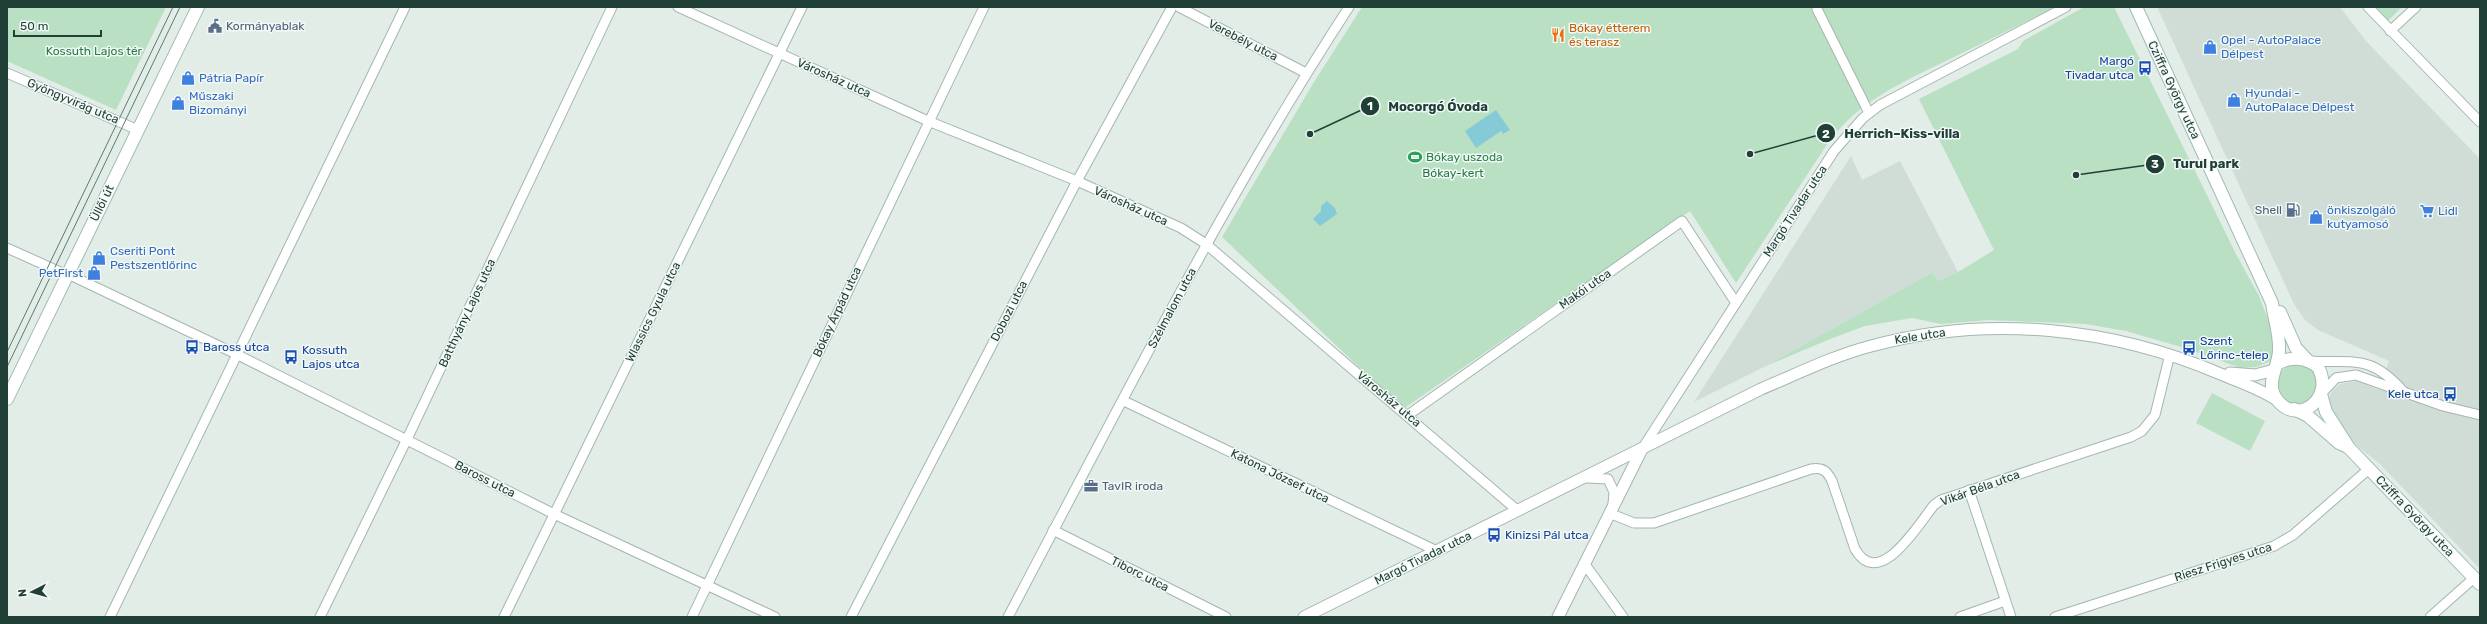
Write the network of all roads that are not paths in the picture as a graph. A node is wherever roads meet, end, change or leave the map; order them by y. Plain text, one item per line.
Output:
1 (198, 7) edge
2 (405, 7) edge
3 (612, 7) edge
4 (678, 7) edge
5 (802, 7) edge
6 (984, 7) edge
7 (1172, 7) edge
8 (1179, 7) edge
9 (1349, 7) edge
10 (2066, 7) edge
11 (2136, 7) edge
12 (2368, 7) edge
13 (2416, 7) edge
14 (1817, 9) dead end
15 (2390, 31) junction
16 (779, 53) junction
17 (7, 73) edge
18 (1306, 73) junction
19 (1869, 113) junction
20 (2478, 116) edge
21 (928, 121) junction
22 (138, 130) junction
23 (1077, 181) junction
24 (1206, 244) junction
25 (7, 248) edge
26 (68, 274) junction
27 (2272, 303) junction
28 (1736, 304) junction
29 (236, 354) junction
30 (2170, 354) junction
31 (2308, 361) junction
32 (2276, 367) junction
33 (2216, 372) junction
34 (2404, 391) junction
35 (2321, 394) junction
36 (7, 399) edge
37 (2278, 400) junction
38 (1124, 401) junction
39 (2294, 409) junction
40 (1408, 415) junction
41 (2480, 415) edge
42 (407, 439) junction
43 (1642, 448) junction
44 (2349, 448) junction
45 (2370, 468) junction
46 (1585, 478) junction
47 (1969, 490) junction
48 (1611, 509) junction
49 (1518, 511) junction
50 (554, 514) junction
51 (1054, 530) junction
52 (1437, 551) junction
53 (1584, 563) junction
54 (2477, 581) edge
55 (707, 584) junction
56 (2005, 601) junction
57 (110, 617) edge
58 (320, 617) edge
59 (504, 617) edge
60 (692, 617) edge
61 (774, 617) edge
62 (851, 617) edge
63 (1008, 617) edge
64 (1226, 617) edge
65 (1304, 617) edge
66 (1558, 617) edge
67 (1623, 617) edge
68 (1960, 617) edge
69 (2011, 617) edge
70 (2055, 617) edge
71 (2430, 617) edge

1 - 22 main road, Üllői út
2 - 29 street
3 - 42 street, Batthyány Lajos utca
4 - 16 street, Városház utca
5 - 16 street, Wlassics Gyula utca
6 - 21 street, Bókay Árpád utca
7 - 23 street, Dobozi utca
8 - 18 street, Verebély utca
9 - 18 street, Szélmalom utca
10 - 19 street, Margó Tivadar utca
11 - 27 main road, Cziffra György utca
12 - 15 street
13 - 15 street
14 - 19 street
15 - 20 street
16 - 21 street, Városház utca
16 - 50 street, Wlassics Gyula utca
17 - 22 street, Gyöngyvirág utca
18 - 24 street, Szélmalom utca
19 - 28 street, Margó Tivadar utca
21 - 23 street, Városház utca
21 - 55 street, Bókay Árpád utca
22 - 26 main road, Üllői út
23 - 24 street, Városház utca
23 - 62 street, Dobozi utca
24 - 38 street, Szélmalom utca
24 - 40 street, Városház utca
25 - 26 street, Baross utca
26 - 29 street, Baross utca
26 - 36 main road, Üllői út
27 - 31 main road, Cziffra György utca
27 - 32 main road, Cziffra György utca
28 - 40 street, Makói utca
28 - 43 street, Margó Tivadar utca
29 - 42 street, Baross utca
29 - 57 street
30 - 33 street, Kele utca
30 - 43 street, Kele utca
30 - 47 street, Vikár Béla utca
31 - 32 main road
31 - 34 street
31 - 35 main road, Cziffra György utca
32 - 33 street, Kele utca
32 - 37 main road, Cziffra György utca
33 - 37 street, Kele utca
34 - 35 street
34 - 41 street
35 - 39 main road
35 - 44 main road, Cziffra György utca
37 - 39 main road, Cziffra György utca
38 - 51 street, Szélmalom utca
38 - 52 street, Katona József utca
39 - 44 main road, Cziffra György utca
40 - 49 street, Városház utca
42 - 50 street, Baross utca
42 - 58 street, Batthyány Lajos utca
43 - 46 street, Margó Tivadar utca
43 - 48 street
44 - 45 main road, Cziffra György utca
45 - 54 main road, Cziffra György utca
45 - 70 street, Riesz Frigyes utca
46 - 48 street, Margó Tivadar utca
46 - 49 street, Margó Tivadar utca
47 - 48 street, Vikár Béla utca
47 - 56 street
48 - 53 street
49 - 52 street, Margó Tivadar utca
50 - 55 street, Baross utca
50 - 59 street, Wlassics Gyula utca
51 - 63 street, Szélmalom utca
51 - 64 street, Tiborc utca
52 - 65 street, Margó Tivadar utca
53 - 66 street
53 - 67 street
54 - 71 street
55 - 60 street, Bókay Árpád utca
55 - 61 street, Baross utca
56 - 68 street
56 - 69 street

